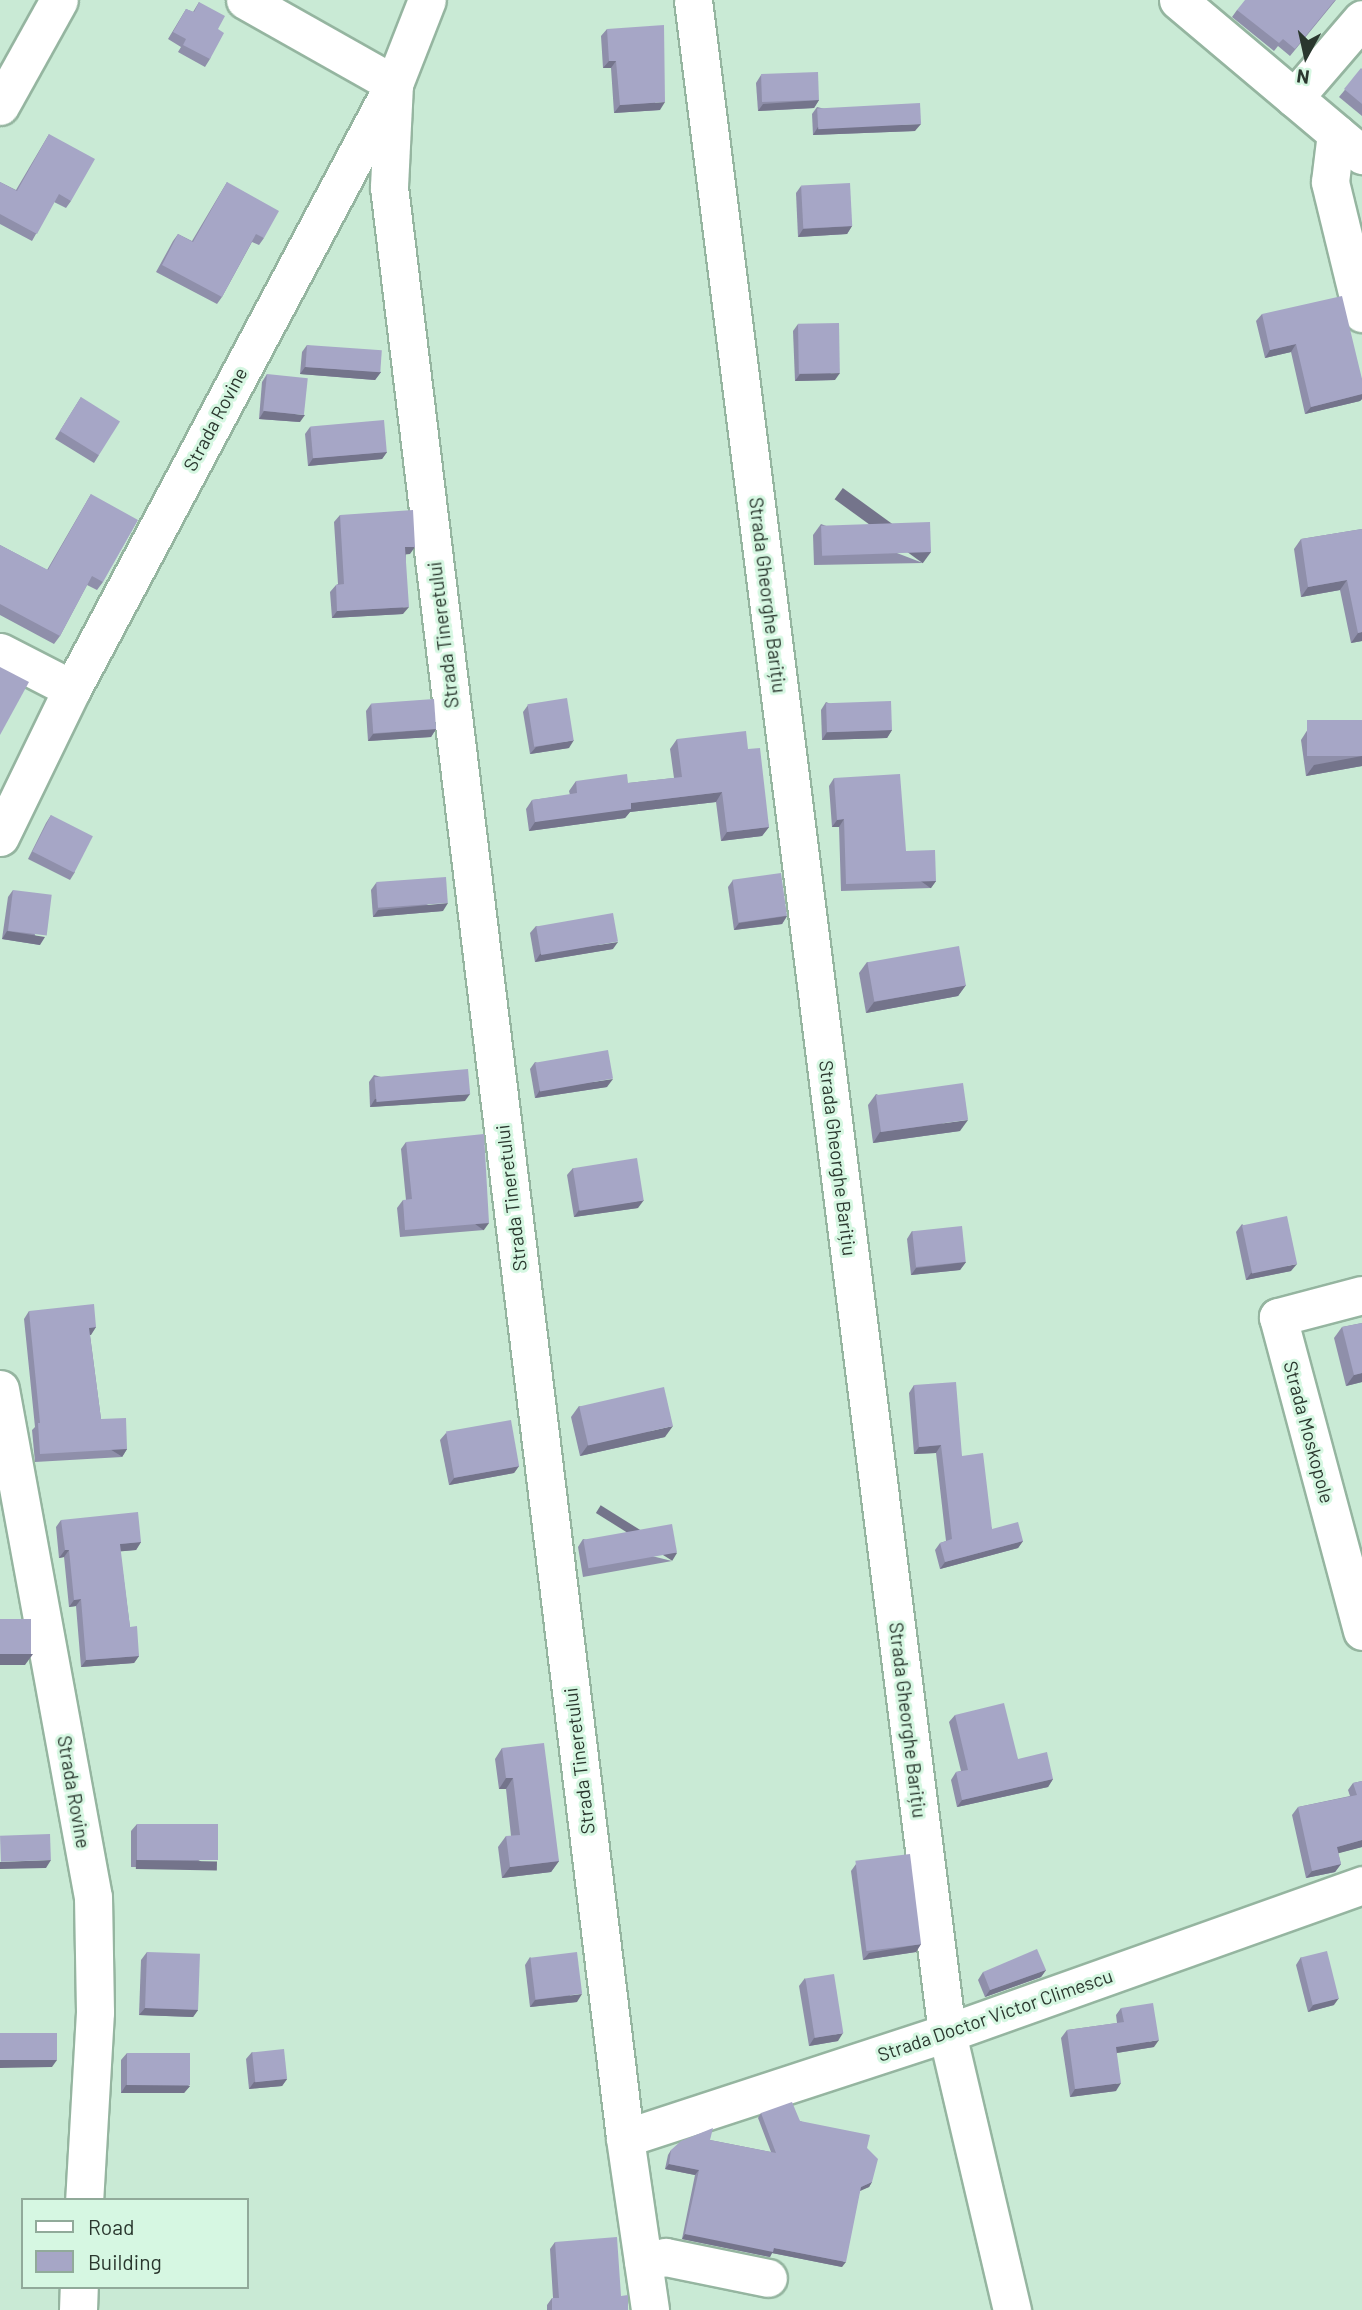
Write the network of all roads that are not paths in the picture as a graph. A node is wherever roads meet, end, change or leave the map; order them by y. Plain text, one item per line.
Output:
1 (59, 0) edge
2 (245, 0) edge
3 (427, 0) edge
4 (693, 0) edge
5 (1178, 0) edge
6 (1362, 19) edge
7 (394, 84) junction
8 (1294, 98) junction
9 (0, 106) edge
10 (1349, 144) edge
11 (1362, 313) edge
12 (0, 652) edge
13 (72, 689) junction
14 (0, 837) edge
15 (1362, 1295) edge
16 (0, 1389) edge
17 (1362, 1631) edge
18 (1362, 1885) edge
19 (947, 2033) junction
20 (625, 2138) junction
21 (85, 2198) edge
22 (643, 2261) junction
23 (768, 2277) dead end
24 (79, 2289) edge
25 (78, 2310) edge
26 (650, 2310) edge
27 (1012, 2310) edge

1 - 9 street
2 - 7 street
3 - 7 street, Strada Rovine
4 - 19 street, Strada Gheorghe Barițiu
5 - 8 street
6 - 8 street
7 - 13 street, Strada Rovine
7 - 20 street, Strada Tineretului
8 - 10 street
10 - 11 street
12 - 13 street
13 - 14 street, Strada Rovine
15 - 17 street, Strada Moskopole
16 - 21 street, Strada Rovine
18 - 19 street, Strada Doctor Victor Climescu
19 - 20 street, Strada Doctor Victor Climescu
19 - 27 street, Strada Gheorghe Barițiu
20 - 22 street, Strada Tineretului
22 - 23 street
22 - 26 street, Strada Tineretului
24 - 25 street

